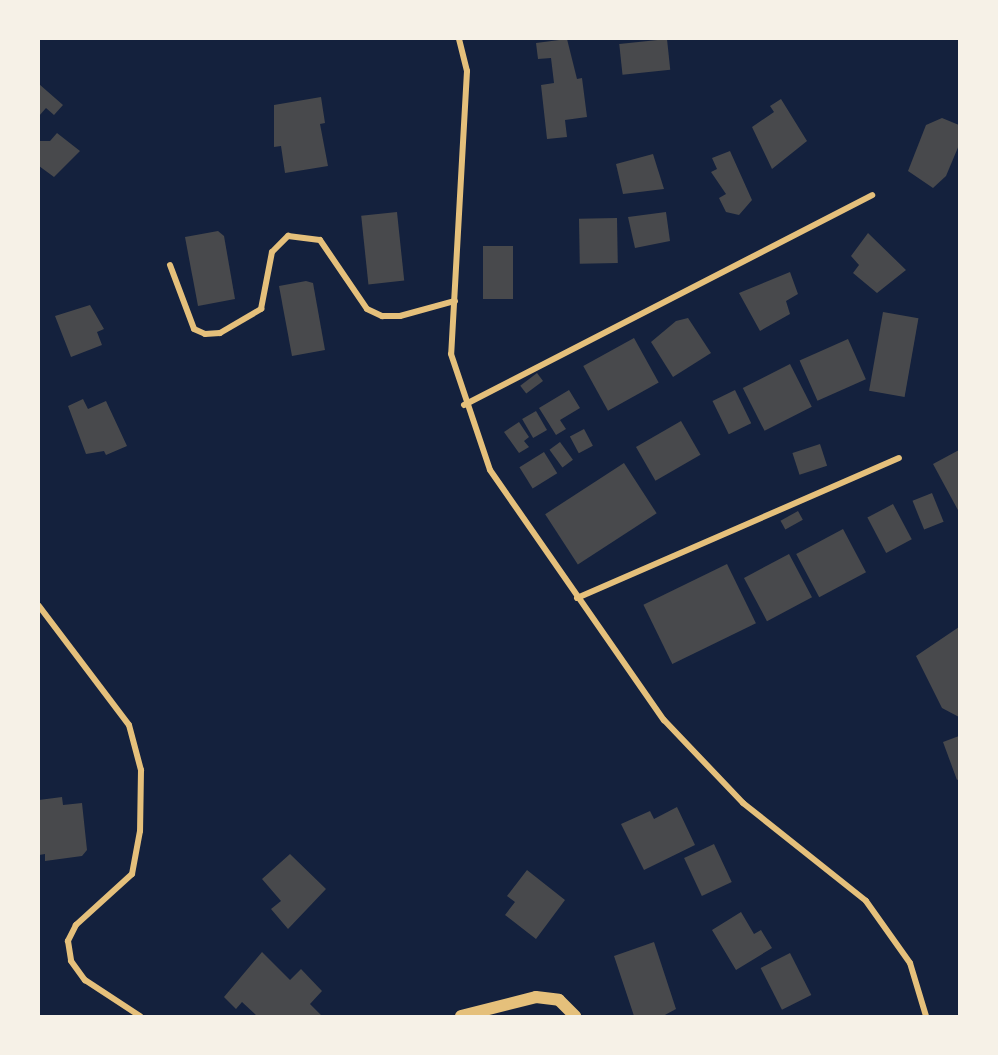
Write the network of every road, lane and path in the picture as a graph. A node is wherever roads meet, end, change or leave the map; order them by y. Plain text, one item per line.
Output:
1 (459, 39) edge
2 (872, 195) dead end
3 (170, 265) dead end
4 (455, 301) junction
5 (464, 405) junction
6 (900, 458) dead end
7 (577, 598) junction
8 (39, 606) edge
9 (140, 1016) edge
10 (461, 1016) edge
11 (575, 1016) edge
12 (926, 1016) edge

1 - 4 street
2 - 5 street
3 - 4 street
4 - 5 street
5 - 7 street
6 - 7 street
7 - 12 street
8 - 9 street
10 - 11 main road

